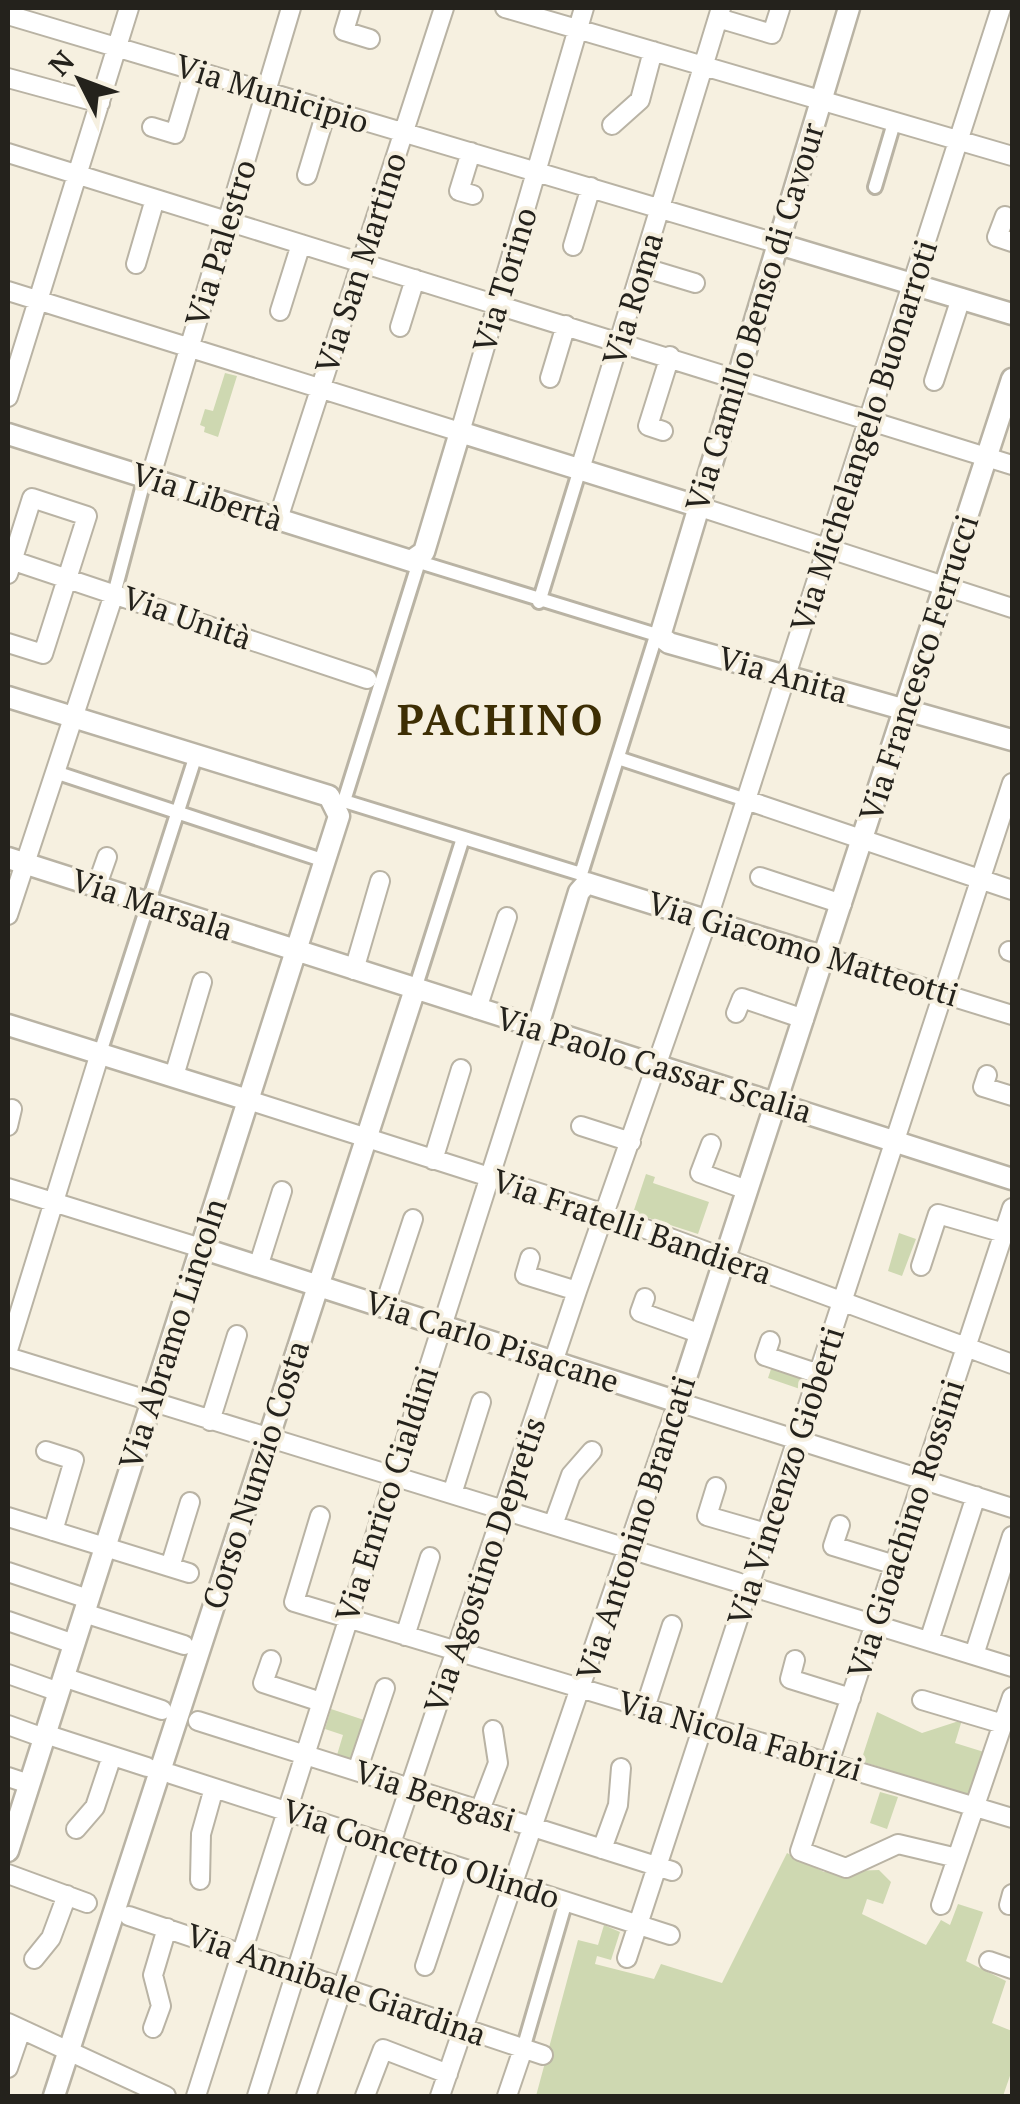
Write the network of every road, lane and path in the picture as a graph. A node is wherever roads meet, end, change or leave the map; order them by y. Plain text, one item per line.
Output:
1 (129, 8) edge
2 (291, 8) edge
3 (351, 8) edge
4 (444, 8) edge
5 (506, 8) edge
6 (584, 8) edge
7 (849, 8) edge
8 (1001, 8) edge
9 (780, 9) edge
10 (719, 12) edge
11 (8, 15) edge
12 (578, 28) junction
13 (370, 39) dead end
14 (117, 46) junction
15 (654, 51) junction
16 (703, 66) junction
17 (194, 71) junction
18 (8, 78) edge
19 (266, 91) junction
20 (821, 101) junction
21 (100, 103) junction
22 (327, 109) junction
23 (894, 123) junction
24 (612, 125) dead end
25 (152, 127) dead end
26 (404, 133) junction
27 (958, 140) junction
28 (472, 152) junction
29 (8, 156) edge
30 (1012, 156) edge
31 (538, 170) junction
32 (78, 175) junction
33 (307, 175) dead end
34 (591, 187) junction
35 (875, 187) dead end
36 (473, 195) dead end
37 (155, 199) junction
38 (660, 208) junction
39 (1004, 216) dead end
40 (228, 222) junction
41 (1012, 242) edge
42 (300, 244) junction
43 (780, 244) junction
44 (573, 246) dead end
45 (361, 263) junction
46 (136, 264) dead end
47 (642, 267) junction
48 (415, 279) junction
49 (914, 283) junction
50 (695, 284) dead end
51 (8, 290) edge
52 (961, 298) junction
53 (40, 300) junction
54 (497, 304) junction
55 (280, 311) dead end
56 (1012, 314) edge
57 (566, 325) junction
58 (400, 327) dead end
59 (620, 341) junction
60 (190, 348) junction
61 (670, 356) junction
62 (550, 378) dead end
63 (737, 378) junction
64 (1012, 379) edge
65 (934, 381) dead end
66 (320, 389) junction
67 (8, 397) edge
68 (870, 418) junction
69 (663, 431) dead end
70 (460, 432) junction
71 (8, 434) edge
72 (988, 456) junction
73 (1012, 464) edge
74 (580, 469) junction
75 (148, 478) junction
76 (698, 506) junction
77 (278, 519) junction
78 (827, 548) junction
79 (416, 559) junction
80 (9, 565) edge
81 (67, 579) junction
82 (946, 587) junction
83 (114, 594) junction
84 (541, 596) junction
85 (1012, 608) edge
86 (661, 636) junction
87 (8, 642) edge
88 (788, 674) junction
89 (374, 681) junction
90 (8, 697) edge
91 (906, 710) junction
92 (72, 717) junction
93 (1012, 740) edge
94 (196, 755) junction
95 (618, 758) junction
96 (55, 772) junction
97 (1012, 783) edge
98 (746, 800) junction
99 (337, 804) junction
100 (178, 812) junction
101 (463, 838) junction
102 (863, 839) junction
103 (107, 857) dead end
104 (325, 860) junction
105 (16, 861) edge
106 (760, 877) dead end
107 (980, 879) junction
108 (380, 881) dead end
109 (586, 883) junction
110 (96, 888) junction
111 (1012, 890) edge
112 (842, 904) junction
113 (148, 905) junction
114 (8, 915) edge
115 (507, 917) dead end
116 (708, 921) junction
117 (296, 952) junction
118 (824, 956) junction
119 (354, 970) junction
120 (202, 982) dead end
121 (415, 989) junction
122 (947, 994) junction
123 (477, 1009) junction
124 (736, 1013) dead end
125 (1012, 1015) edge
126 (804, 1018) junction
127 (8, 1025) edge
128 (537, 1030) junction
129 (100, 1054) junction
130 (657, 1066) junction
131 (461, 1069) dead end
132 (986, 1075) dead end
133 (174, 1076) junction
134 (1012, 1096) edge
135 (248, 1100) junction
136 (776, 1103) junction
137 (581, 1126) dead end
138 (366, 1138) junction
139 (897, 1141) junction
140 (630, 1142) junction
141 (710, 1144) dead end
142 (433, 1160) junction
143 (489, 1179) junction
144 (1012, 1179) edge
145 (8, 1188) edge
146 (282, 1190) dead end
147 (748, 1190) junction
148 (54, 1202) junction
149 (1012, 1208) edge
150 (605, 1214) junction
151 (413, 1220) dead end
152 (1004, 1233) junction
153 (201, 1248) junction
154 (726, 1257) junction
155 (530, 1258) dead end
156 (921, 1266) dead end
157 (258, 1267) junction
158 (318, 1286) junction
159 (577, 1291) junction
160 (645, 1298) dead end
161 (844, 1300) junction
162 (384, 1307) junction
163 (441, 1326) junction
164 (700, 1334) junction
165 (237, 1335) dead end
166 (770, 1340) dead end
167 (967, 1346) junction
168 (8, 1353) edge
169 (554, 1362) junction
170 (1012, 1364) edge
171 (819, 1374) junction
172 (481, 1402) dead end
173 (678, 1402) junction
174 (151, 1403) junction
175 (210, 1420) junction
176 (268, 1438) junction
177 (797, 1440) junction
178 (46, 1451) dead end
179 (592, 1452) dead end
180 (395, 1477) junction
181 (923, 1479) junction
182 (716, 1486) dead end
183 (452, 1494) junction
184 (976, 1496) junction
185 (190, 1502) dead end
186 (1012, 1508) edge
187 (503, 1510) junction
188 (320, 1516) dead end
189 (8, 1517) edge
190 (553, 1525) junction
191 (840, 1525) dead end
192 (52, 1531) junction
193 (766, 1534) junction
194 (1012, 1536) edge
195 (105, 1548) junction
196 (630, 1548) junction
197 (430, 1557) dead end
198 (895, 1564) junction
199 (170, 1567) junction
200 (8, 1572) edge
201 (189, 1573) dead end
202 (749, 1584) junction
203 (86, 1606) junction
204 (347, 1618) junction
205 (8, 1622) edge
206 (875, 1624) junction
207 (672, 1625) dead end
208 (405, 1636) junction
209 (929, 1641) junction
210 (74, 1644) junction
211 (184, 1645) dead end
212 (456, 1652) junction
213 (974, 1655) junction
214 (271, 1660) dead end
215 (795, 1660) dead end
216 (1012, 1668) edge
217 (8, 1674) edge
218 (61, 1684) junction
219 (385, 1688) dead end
220 (582, 1690) junction
221 (1012, 1697) edge
222 (850, 1698) junction
223 (922, 1700) dead end
224 (322, 1702) junction
225 (644, 1708) junction
226 (162, 1710) dead end
227 (198, 1721) dead end
228 (1003, 1724) junction
229 (703, 1725) junction
230 (8, 1726) edge
231 (493, 1730) dead end
232 (44, 1736) junction
233 (306, 1755) junction
234 (112, 1756) junction
235 (830, 1762) junction
236 (147, 1766) dead end
237 (621, 1768) dead end
238 (357, 1771) junction
239 (171, 1774) dead end
240 (8, 1777) edge
241 (29, 1784) junction
242 (214, 1788) junction
243 (409, 1788) junction
244 (975, 1806) junction
245 (480, 1810) junction
246 (286, 1811) junction
247 (1012, 1818) edge
248 (11, 1827) edge
249 (533, 1827) junction
250 (76, 1829) dead end
251 (341, 1829) junction
252 (390, 1845) junction
253 (602, 1849) junction
254 (8, 1851) edge
255 (957, 1858) junction
256 (458, 1866) junction
257 (665, 1868) junction
258 (8, 1874) edge
259 (200, 1880) dead end
260 (513, 1884) junction
261 (67, 1896) junction
262 (566, 1901) junction
263 (87, 1903) dead end
264 (941, 1905) dead end
265 (129, 1916) dead end
266 (638, 1924) junction
267 (167, 1928) junction
268 (670, 1935) dead end
269 (241, 1952) junction
270 (627, 1958) dead end
271 (34, 1959) dead end
272 (989, 1961) dead end
273 (426, 1966) dead end
274 (1012, 1969) edge
275 (296, 1970) junction
276 (342, 1984) junction
277 (14, 2027) edge
278 (153, 2028) dead end
279 (464, 2028) junction
280 (523, 2049) junction
281 (69, 2050) junction
282 (542, 2055) dead end
283 (8, 2068) edge
284 (448, 2074) junction
285 (54, 2096) edge
286 (166, 2096) edge
287 (196, 2096) edge
288 (258, 2096) edge
289 (306, 2096) edge
290 (366, 2096) edge
291 (440, 2096) edge
292 (507, 2096) edge

1 - 14 street
2 - 19 street, Via Palestro
3 - 13 street
4 - 26 street, Via San Martino
5 - 12 street
6 - 12 street, Via Torino
7 - 20 street, Via Camillo Benso di Cavour
8 - 27 street, Via Michelangelo Buonarroti
9 - 10 street
10 - 16 street, Via Roma
11 - 14 street, Via Municipio
12 - 15 street
12 - 31 street, Via Torino
14 - 17 street, Via Municipio
14 - 21 street
15 - 16 street
15 - 24 street
16 - 20 street
16 - 38 street, Via Roma
17 - 19 street, Via Municipio
17 - 25 street
18 - 21 street
19 - 22 street, Via Municipio
19 - 40 street, Via Palestro
20 - 23 street
20 - 43 street, Via Camillo Benso di Cavour
21 - 32 street
22 - 26 street, Via Municipio
22 - 33 street
23 - 27 street
23 - 35 street
26 - 28 street, Via Municipio
26 - 45 street, Via San Martino
27 - 30 street
27 - 49 street, Via Michelangelo Buonarroti
28 - 31 street, Via Municipio
28 - 36 street
29 - 32 street
31 - 34 street, Via Municipio
31 - 54 street, Via Torino
32 - 37 street
32 - 53 street
34 - 38 street, Via Municipio
34 - 44 street
37 - 40 street
37 - 46 street
38 - 43 street, Via Municipio
38 - 47 street, Via Roma
39 - 41 street
40 - 42 street
40 - 60 street, Via Palestro
42 - 45 street
42 - 55 street
43 - 49 street
43 - 63 street, Via Camillo Benso di Cavour
45 - 48 street
45 - 66 street, Via San Martino
47 - 50 street
47 - 59 street, Via Roma
48 - 54 street
48 - 58 street
49 - 52 street
49 - 68 street, Via Michelangelo Buonarroti
51 - 53 street
52 - 56 street
52 - 65 street
53 - 60 street
53 - 67 street
54 - 57 street
54 - 70 street, Via Torino
57 - 59 street
57 - 62 street
59 - 61 street
59 - 74 street, Via Roma
60 - 66 street
60 - 75 street, Via Palestro
61 - 63 street
61 - 69 street
63 - 68 street
63 - 76 street, Via Camillo Benso di Cavour
64 - 72 street, Via Francesco Ferrucci
66 - 70 street
66 - 77 street, Via San Martino
68 - 72 street
68 - 78 street, Via Michelangelo Buonarroti
70 - 74 street
70 - 79 street, Via Torino
71 - 75 street, Via Libertà
72 - 73 street
72 - 82 street, Via Francesco Ferrucci
74 - 76 street
74 - 84 street, Via Roma
75 - 77 street, Via Libertà
75 - 83 street, Via Palestro
76 - 78 street
76 - 86 street, Via Camillo Benso di Cavour
77 - 79 street, Via Libertà
78 - 82 street
78 - 88 street, Via Michelangelo Buonarroti
79 - 84 street
79 - 89 street
80 - 81 street, Via Unità
80 - 81 street
81 - 83 street, Via Unità
81 - 87 street
82 - 85 street
82 - 91 street, Via Francesco Ferrucci
83 - 89 street, Via Unità
83 - 92 street, Via Palestro
84 - 86 street
86 - 88 street, Via Anita
86 - 95 street
88 - 91 street, Via Anita
88 - 98 street, Via Michelangelo Buonarroti
89 - 99 street
90 - 92 street
91 - 93 street, Via Anita
91 - 102 street, Via Francesco Ferrucci
92 - 94 street
92 - 96 street, Via Palestro
94 - 99 street
94 - 100 street
95 - 98 street
95 - 109 street
96 - 100 street
96 - 105 street, Via Palestro
97 - 107 street, Via Vincenzo Gioberti
98 - 102 street
98 - 116 street, Via Michelangelo Buonarroti
99 - 101 street
99 - 104 street, Via Abramo Lincoln
100 - 104 street
100 - 113 street
101 - 109 street
101 - 121 street, Corso Nunzio Costa
102 - 107 street
102 - 112 street, Via Francesco Ferrucci
103 - 110 street
104 - 117 street, Via Abramo Lincoln
105 - 110 street, Via Marsala
105 - 114 street, Via Palestro
106 - 112 street
107 - 111 street
107 - 122 street, Via Vincenzo Gioberti
108 - 119 street
109 - 116 street, Via Giacomo Matteotti
109 - 128 street, Via Enrico Cialdini
110 - 113 street, Via Marsala
112 - 118 street, Via Francesco Ferrucci
113 - 117 street, Via Marsala
113 - 129 street
115 - 123 street
116 - 118 street, Via Giacomo Matteotti
116 - 130 street, Via Agostino Depretis
117 - 119 street, Via Paolo Cassar Scalia
117 - 135 street, Via Abramo Lincoln
118 - 122 street, Via Giacomo Matteotti
118 - 126 street, Via Antonino Brancati
119 - 121 street, Via Paolo Cassar Scalia
120 - 133 street
121 - 123 street, Via Paolo Cassar Scalia
121 - 138 street, Corso Nunzio Costa
122 - 125 street, Via Giacomo Matteotti
122 - 139 street, Via Vincenzo Gioberti
123 - 128 street, Via Paolo Cassar Scalia
124 - 126 street
126 - 136 street, Via Antonino Brancati
127 - 129 street
128 - 130 street, Via Paolo Cassar Scalia
128 - 143 street, Via Enrico Cialdini
129 - 133 street
129 - 148 street
130 - 136 street, Via Paolo Cassar Scalia
130 - 140 street, Via Agostino Depretis
131 - 142 street
132 - 134 street
133 - 135 street
135 - 138 street, Via Fratelli Bandiera
135 - 153 street, Via Abramo Lincoln
136 - 139 street, Via Paolo Cassar Scalia
136 - 147 street, Via Antonino Brancati
137 - 140 street
138 - 142 street, Via Fratelli Bandiera
138 - 158 street, Corso Nunzio Costa
139 - 144 street, Via Paolo Cassar Scalia
139 - 161 street, Via Vincenzo Gioberti
140 - 150 street, Via Agostino Depretis
141 - 147 street
142 - 143 street, Via Fratelli Bandiera
143 - 150 street, Via Fratelli Bandiera
143 - 163 street, Via Enrico Cialdini
145 - 148 street
146 - 157 street
147 - 154 street, Via Antonino Brancati
148 - 153 street
148 - 168 street
149 - 152 street, Via Gioachino Rossini
150 - 154 street, Via Fratelli Bandiera
150 - 159 street, Via Agostino Depretis
151 - 162 street
152 - 156 street
152 - 167 street, Via Gioachino Rossini
153 - 157 street, Via Carlo Pisacane
153 - 174 street, Via Abramo Lincoln
154 - 161 street, Via Fratelli Bandiera
154 - 164 street, Via Antonino Brancati
155 - 159 street
157 - 158 street, Via Carlo Pisacane
158 - 162 street, Via Carlo Pisacane
158 - 176 street, Corso Nunzio Costa
159 - 169 street, Via Agostino Depretis
160 - 164 street
161 - 167 street, Via Fratelli Bandiera
161 - 171 street, Via Vincenzo Gioberti
162 - 163 street, Via Carlo Pisacane
163 - 169 street, Via Carlo Pisacane
163 - 180 street, Via Enrico Cialdini
164 - 173 street, Via Antonino Brancati
165 - 175 street
166 - 171 street
167 - 170 street, Via Fratelli Bandiera
167 - 181 street, Via Gioachino Rossini
168 - 174 street
169 - 173 street, Via Carlo Pisacane
169 - 187 street, Via Agostino Depretis
171 - 177 street, Via Vincenzo Gioberti
172 - 183 street
173 - 177 street, Via Carlo Pisacane
173 - 196 street, Via Antonino Brancati
174 - 175 street
174 - 195 street, Via Abramo Lincoln
175 - 176 street
176 - 180 street
176 - 281 street, Corso Nunzio Costa
177 - 181 street, Via Carlo Pisacane
177 - 193 street, Via Vincenzo Gioberti
178 - 192 street
179 - 190 street
180 - 183 street
180 - 204 street, Via Enrico Cialdini
181 - 184 street, Via Carlo Pisacane
181 - 198 street, Via Gioachino Rossini
182 - 193 street
183 - 187 street
184 - 186 street, Via Carlo Pisacane
184 - 209 street
185 - 199 street
187 - 190 street
187 - 212 street, Via Agostino Depretis
188 - 204 street, Via Nicola Fabrizi
189 - 192 street
190 - 196 street
191 - 198 street
192 - 195 street
193 - 202 street, Via Vincenzo Gioberti
194 - 213 street
195 - 199 street
195 - 203 street, Via Abramo Lincoln
196 - 202 street
196 - 220 street, Via Antonino Brancati
197 - 208 street
198 - 206 street, Via Gioachino Rossini
199 - 201 street
200 - 203 street
202 - 206 street
202 - 229 street, Via Vincenzo Gioberti
203 - 210 street, Via Abramo Lincoln
203 - 211 street
204 - 208 street, Via Nicola Fabrizi
204 - 224 street, Via Enrico Cialdini
205 - 210 street
206 - 209 street
206 - 222 street, Via Gioachino Rossini
207 - 225 street
208 - 212 street, Via Nicola Fabrizi
209 - 213 street
210 - 218 street, Via Abramo Lincoln
212 - 220 street, Via Nicola Fabrizi
212 - 243 street, Via Agostino Depretis
213 - 216 street
214 - 224 street
215 - 222 street
217 - 218 street
218 - 226 street
218 - 232 street, Via Abramo Lincoln
219 - 238 street
220 - 225 street, Via Nicola Fabrizi
220 - 249 street, Via Antonino Brancati
221 - 228 street
222 - 235 street, Via Gioachino Rossini
223 - 228 street
224 - 233 street, Via Enrico Cialdini
225 - 229 street, Via Nicola Fabrizi
227 - 233 street, Via Bengasi
228 - 244 street
229 - 235 street, Via Nicola Fabrizi
229 - 257 street, Via Vincenzo Gioberti
230 - 232 street
231 - 245 street
232 - 234 street
232 - 241 street, Via Abramo Lincoln
233 - 238 street, Via Bengasi
233 - 246 street, Via Enrico Cialdini
234 - 236 street
234 - 250 street
235 - 244 street, Via Nicola Fabrizi
235 - 255 street, Via Gioachino Rossini
237 - 253 street
238 - 243 street, Via Bengasi
239 - 242 street, Via Concetto Olindo
240 - 241 street
241 - 248 street, Via Abramo Lincoln
242 - 246 street, Via Concetto Olindo
242 - 259 street
243 - 245 street, Via Bengasi
243 - 252 street, Via Agostino Depretis
244 - 247 street, Via Nicola Fabrizi
244 - 255 street
245 - 249 street, Via Bengasi
246 - 251 street, Via Concetto Olindo
246 - 269 street, Via Enrico Cialdini
248 - 254 street, Via Abramo Lincoln
249 - 253 street, Via Bengasi
249 - 260 street, Via Antonino Brancati
251 - 252 street, Via Concetto Olindo
251 - 275 street
252 - 256 street, Via Concetto Olindo
252 - 276 street, Via Agostino Depretis
253 - 257 street, Via Bengasi
255 - 264 street
256 - 260 street, Via Concetto Olindo
256 - 273 street
257 - 266 street, Via Vincenzo Gioberti
258 - 261 street
260 - 262 street, Via Concetto Olindo
260 - 279 street, Via Antonino Brancati
261 - 263 street
261 - 271 street
262 - 266 street, Via Concetto Olindo
262 - 280 street
265 - 267 street, Via Annibale Giardina
266 - 268 street, Via Concetto Olindo
266 - 270 street, Via Vincenzo Gioberti
267 - 269 street, Via Annibale Giardina
267 - 278 street
269 - 275 street, Via Annibale Giardina
269 - 287 street, Via Enrico Cialdini
272 - 274 street
275 - 276 street, Via Annibale Giardina
275 - 288 street
276 - 279 street, Via Annibale Giardina
276 - 289 street, Via Agostino Depretis
277 - 281 street
277 - 283 street
279 - 280 street, Via Annibale Giardina
279 - 284 street, Via Antonino Brancati
280 - 282 street, Via Annibale Giardina
280 - 292 street
281 - 285 street, Corso Nunzio Costa
281 - 286 street
284 - 290 street
284 - 291 street, Via Antonino Brancati

